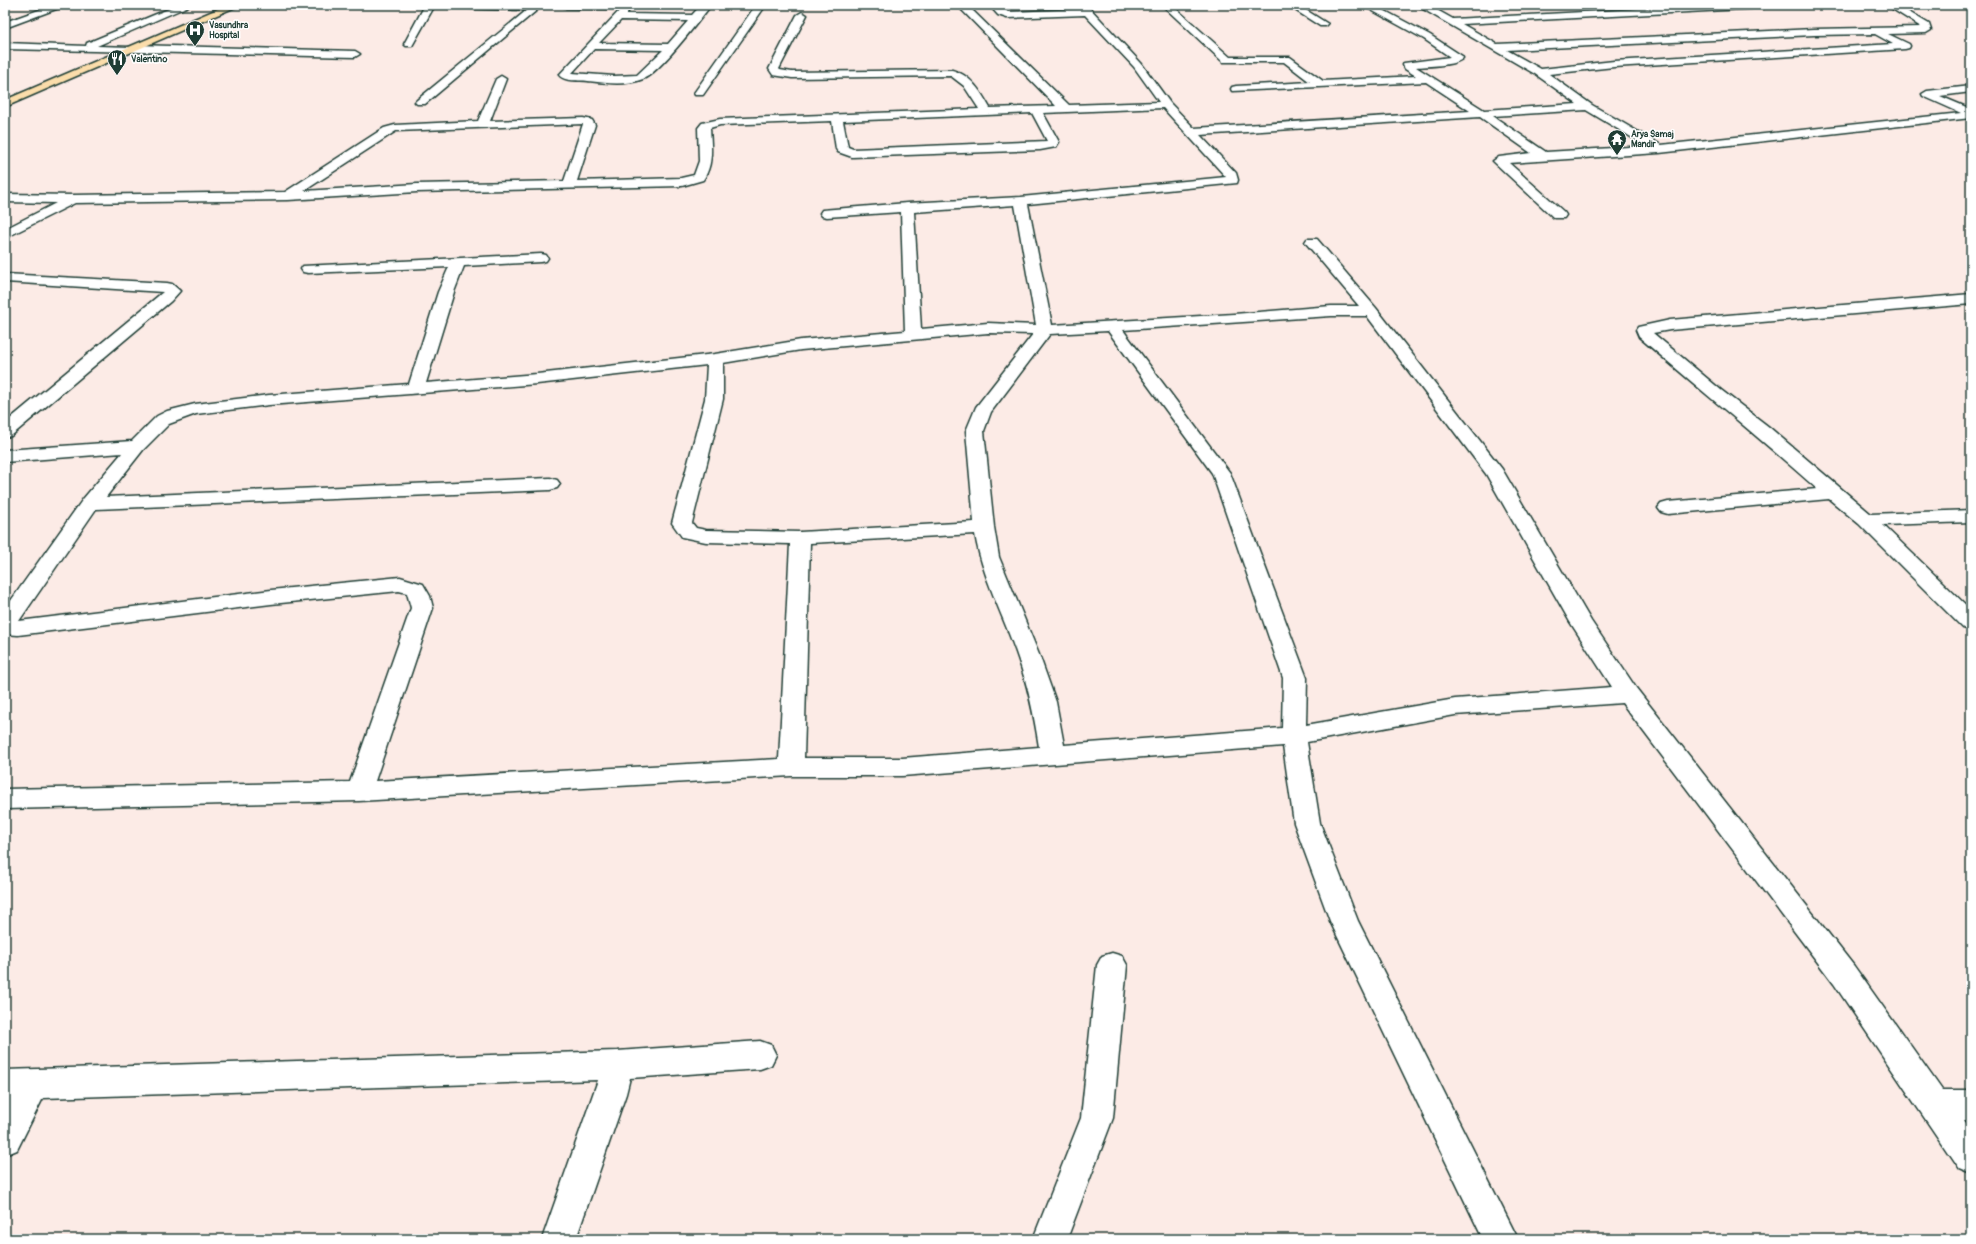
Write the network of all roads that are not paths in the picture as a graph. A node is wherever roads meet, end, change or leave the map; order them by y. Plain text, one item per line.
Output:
1 (62, 5) edge
2 (186, 5) edge
3 (220, 5) edge
4 (235, 5) edge
5 (430, 5) edge
6 (449, 5) edge
7 (566, 5) edge
8 (706, 5) edge
9 (761, 5) edge
10 (962, 5) edge
11 (994, 5) edge
12 (1167, 5) edge
13 (1292, 5) edge
14 (1368, 5) edge
15 (1421, 5) edge
16 (1763, 5) edge
17 (1891, 5) edge
18 (537, 6) edge
19 (630, 6) edge
20 (1085, 8) edge
21 (802, 15) dead end
22 (620, 17) junction
23 (695, 18) junction
24 (1452, 22) junction
25 (1323, 24) dead end
26 (5, 25) edge
27 (1877, 31) junction
28 (607, 32) junction
29 (622, 32) dead end
30 (667, 33) dead end
31 (682, 33) junction
32 (410, 44) dead end
33 (5, 46) edge
34 (593, 46) junction
35 (670, 47) junction
36 (1497, 47) junction
37 (84, 48) junction
38 (114, 48) junction
39 (133, 49) junction
40 (355, 54) dead end
41 (576, 63) junction
42 (591, 63) dead end
43 (638, 64) dead end
44 (654, 64) junction
45 (1538, 72) junction
46 (501, 78) dead end
47 (1426, 79) junction
48 (1320, 84) junction
49 (1236, 89) dead end
50 (1971, 89) edge
51 (699, 93) dead end
52 (5, 94) edge
53 (421, 102) dead end
54 (5, 104) edge
55 (1166, 105) junction
56 (1588, 106) junction
57 (1066, 109) junction
58 (1036, 110) junction
59 (986, 112) junction
60 (1481, 113) junction
61 (1971, 114) edge
62 (837, 118) junction
63 (483, 124) junction
64 (1191, 132) junction
65 (1659, 149) junction
66 (1543, 156) junction
67 (569, 185) junction
68 (288, 196) junction
69 (5, 198) edge
70 (73, 199) junction
71 (1021, 201) junction
72 (907, 207) junction
73 (827, 213) dead end
74 (1559, 215) dead end
75 (5, 234) edge
76 (1312, 242) dead end
77 (541, 258) dead end
78 (458, 262) junction
79 (308, 269) dead end
80 (5, 278) edge
81 (1971, 299) edge
82 (1371, 311) junction
83 (1112, 326) junction
84 (1045, 330) junction
85 (913, 334) junction
86 (715, 359) junction
87 (416, 388) junction
88 (5, 432) edge
89 (137, 446) junction
90 (5, 456) edge
91 (550, 484) dead end
92 (1833, 493) junction
93 (90, 503) junction
94 (1668, 508) dead end
95 (1971, 516) edge
96 (1866, 520) junction
97 (984, 527) junction
98 (800, 538) junction
99 (1971, 623) edge
100 (1628, 694) junction
101 (1294, 736) junction
102 (1053, 755) junction
103 (791, 767) junction
104 (359, 791) junction
105 (5, 799) edge
106 (1112, 965) dead end
107 (760, 1055) dead end
108 (616, 1065) junction
109 (19, 1085) edge
110 (1933, 1105) junction
111 (1971, 1105) edge
112 (5, 1139) edge
113 (1971, 1158) edge
114 (559, 1239) edge
115 (1050, 1239) edge
116 (1501, 1239) edge

1 - 26 street
2 - 37 street
3 - 38 highway
4 - 39 highway
5 - 32 street
6 - 18 street
7 - 19 street
8 - 23 street
9 - 51 street
10 - 57 street
11 - 20 street
12 - 48 street
13 - 25 street
14 - 47 street
15 - 24 street
16 - 24 street
17 - 27 street
18 - 53 street
19 - 22 street
20 - 55 street
21 - 59 street
22 - 23 street
22 - 28 street
23 - 31 street
24 - 36 street
27 - 36 street
27 - 45 street
28 - 29 street
28 - 34 street
30 - 31 street
31 - 35 street
33 - 37 street
34 - 35 street
34 - 41 street
35 - 44 street
36 - 45 street
37 - 38 street
38 - 39 street
38 - 52 highway
39 - 40 street
39 - 54 highway
41 - 42 street
41 - 44 street
43 - 44 street
45 - 56 street
46 - 63 street
47 - 48 street
47 - 60 street
48 - 49 street
50 - 61 street
55 - 57 street
55 - 64 street
56 - 60 street
56 - 65 street
57 - 58 street
58 - 59 street
58 - 62 street
59 - 62 street
60 - 64 street
60 - 66 street
61 - 65 street
62 - 67 street
63 - 67 street
63 - 68 street
64 - 71 street
65 - 66 street
66 - 74 street
67 - 68 street
68 - 70 street
69 - 70 street
70 - 75 street
71 - 72 street
71 - 84 street
72 - 73 street
72 - 85 street
76 - 82 street
77 - 78 street
78 - 79 street
78 - 87 street
80 - 88 street
81 - 92 street
82 - 83 street
82 - 100 street
83 - 84 street
83 - 101 street
84 - 85 street
84 - 97 street
85 - 86 street
86 - 87 street
86 - 98 street
87 - 89 street
89 - 90 street
89 - 93 street
91 - 93 street
92 - 94 street
92 - 96 street
93 - 104 street
95 - 96 street
96 - 99 street
97 - 98 street
97 - 102 street
98 - 103 street
100 - 101 street
100 - 110 street
101 - 102 street
101 - 116 street
102 - 103 street
103 - 104 street
104 - 105 street
106 - 115 street
107 - 108 street
108 - 109 street
108 - 114 street
109 - 112 street
110 - 111 street
110 - 113 street

